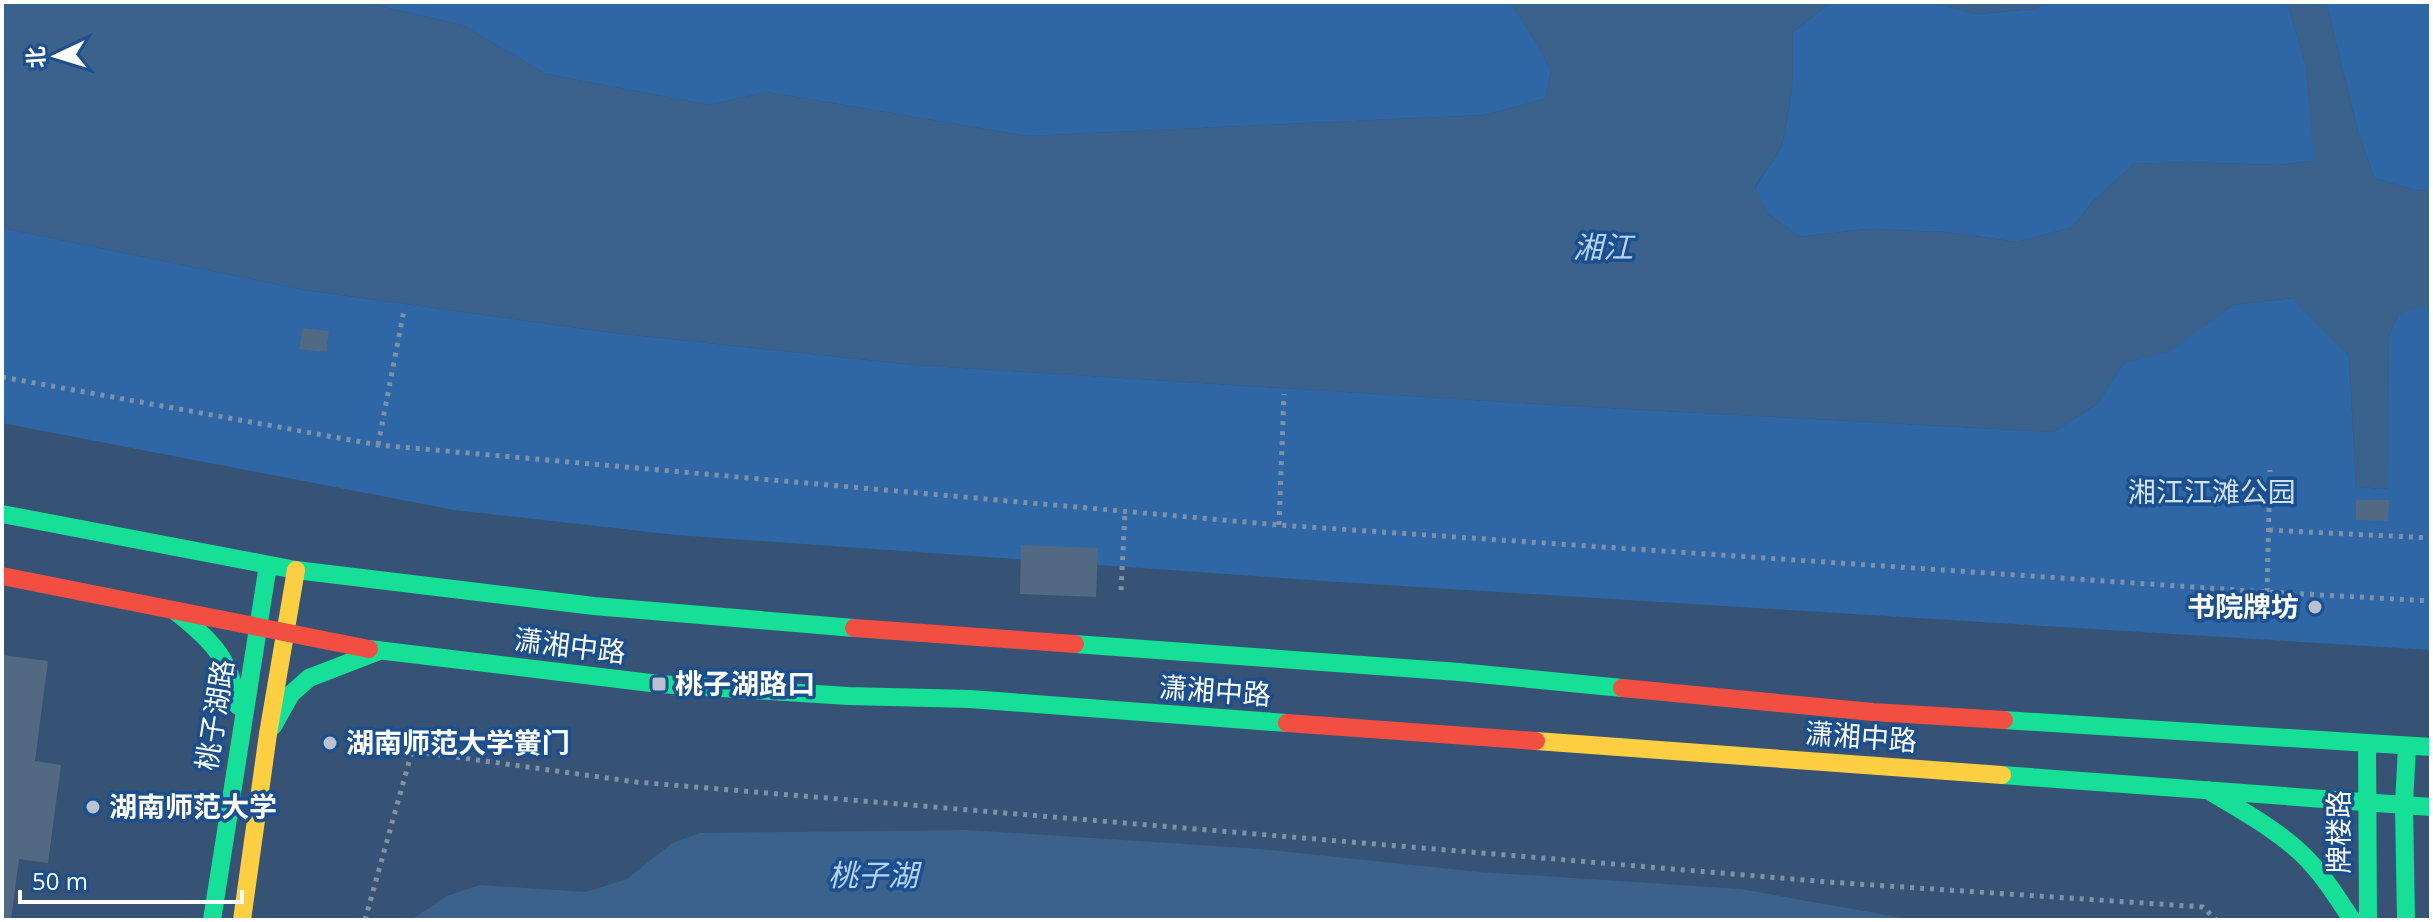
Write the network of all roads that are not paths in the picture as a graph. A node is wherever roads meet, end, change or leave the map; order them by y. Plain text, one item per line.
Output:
1 (2, 514) edge
2 (268, 565) junction
3 (296, 570) junction
4 (2, 576) edge
5 (176, 612) junction
6 (257, 628) junction
7 (284, 633) junction
8 (379, 651) junction
9 (241, 729) junction
10 (268, 734) junction
11 (2367, 743) junction
12 (2407, 746) junction
13 (2431, 747) edge
14 (2208, 790) junction
15 (2366, 804) junction
16 (2404, 805) junction
17 (2431, 807) edge
18 (212, 920) edge
19 (242, 920) edge
20 (2352, 920) edge
21 (2368, 920) edge
22 (2406, 920) edge

1 - 2 main road, 潇湘中路
2 - 3 main road, 潇湘中路
2 - 6 main road, 桃子湖路
3 - 7 main road, 桃子湖路
3 - 11 main road, 潇湘中路
4 - 5 main road, 潇湘中路
5 - 6 main road, 潇湘中路
5 - 9 main road
6 - 7 main road, 潇湘中路
6 - 9 main road, 桃子湖路
7 - 8 main road, 潇湘中路
7 - 10 main road, 桃子湖路
8 - 10 main road
8 - 14 main road, 潇湘中路
9 - 18 main road, 桃子湖路
10 - 19 main road, 桃子湖路
11 - 12 main road, 潇湘中路
11 - 15 main road, 牌楼路
12 - 13 main road, 潇湘中路
12 - 16 main road
14 - 15 main road, 潇湘中路
14 - 20 main road
15 - 16 main road, 潇湘中路
15 - 21 main road, 牌楼路
16 - 17 main road, 潇湘中路
16 - 22 main road

